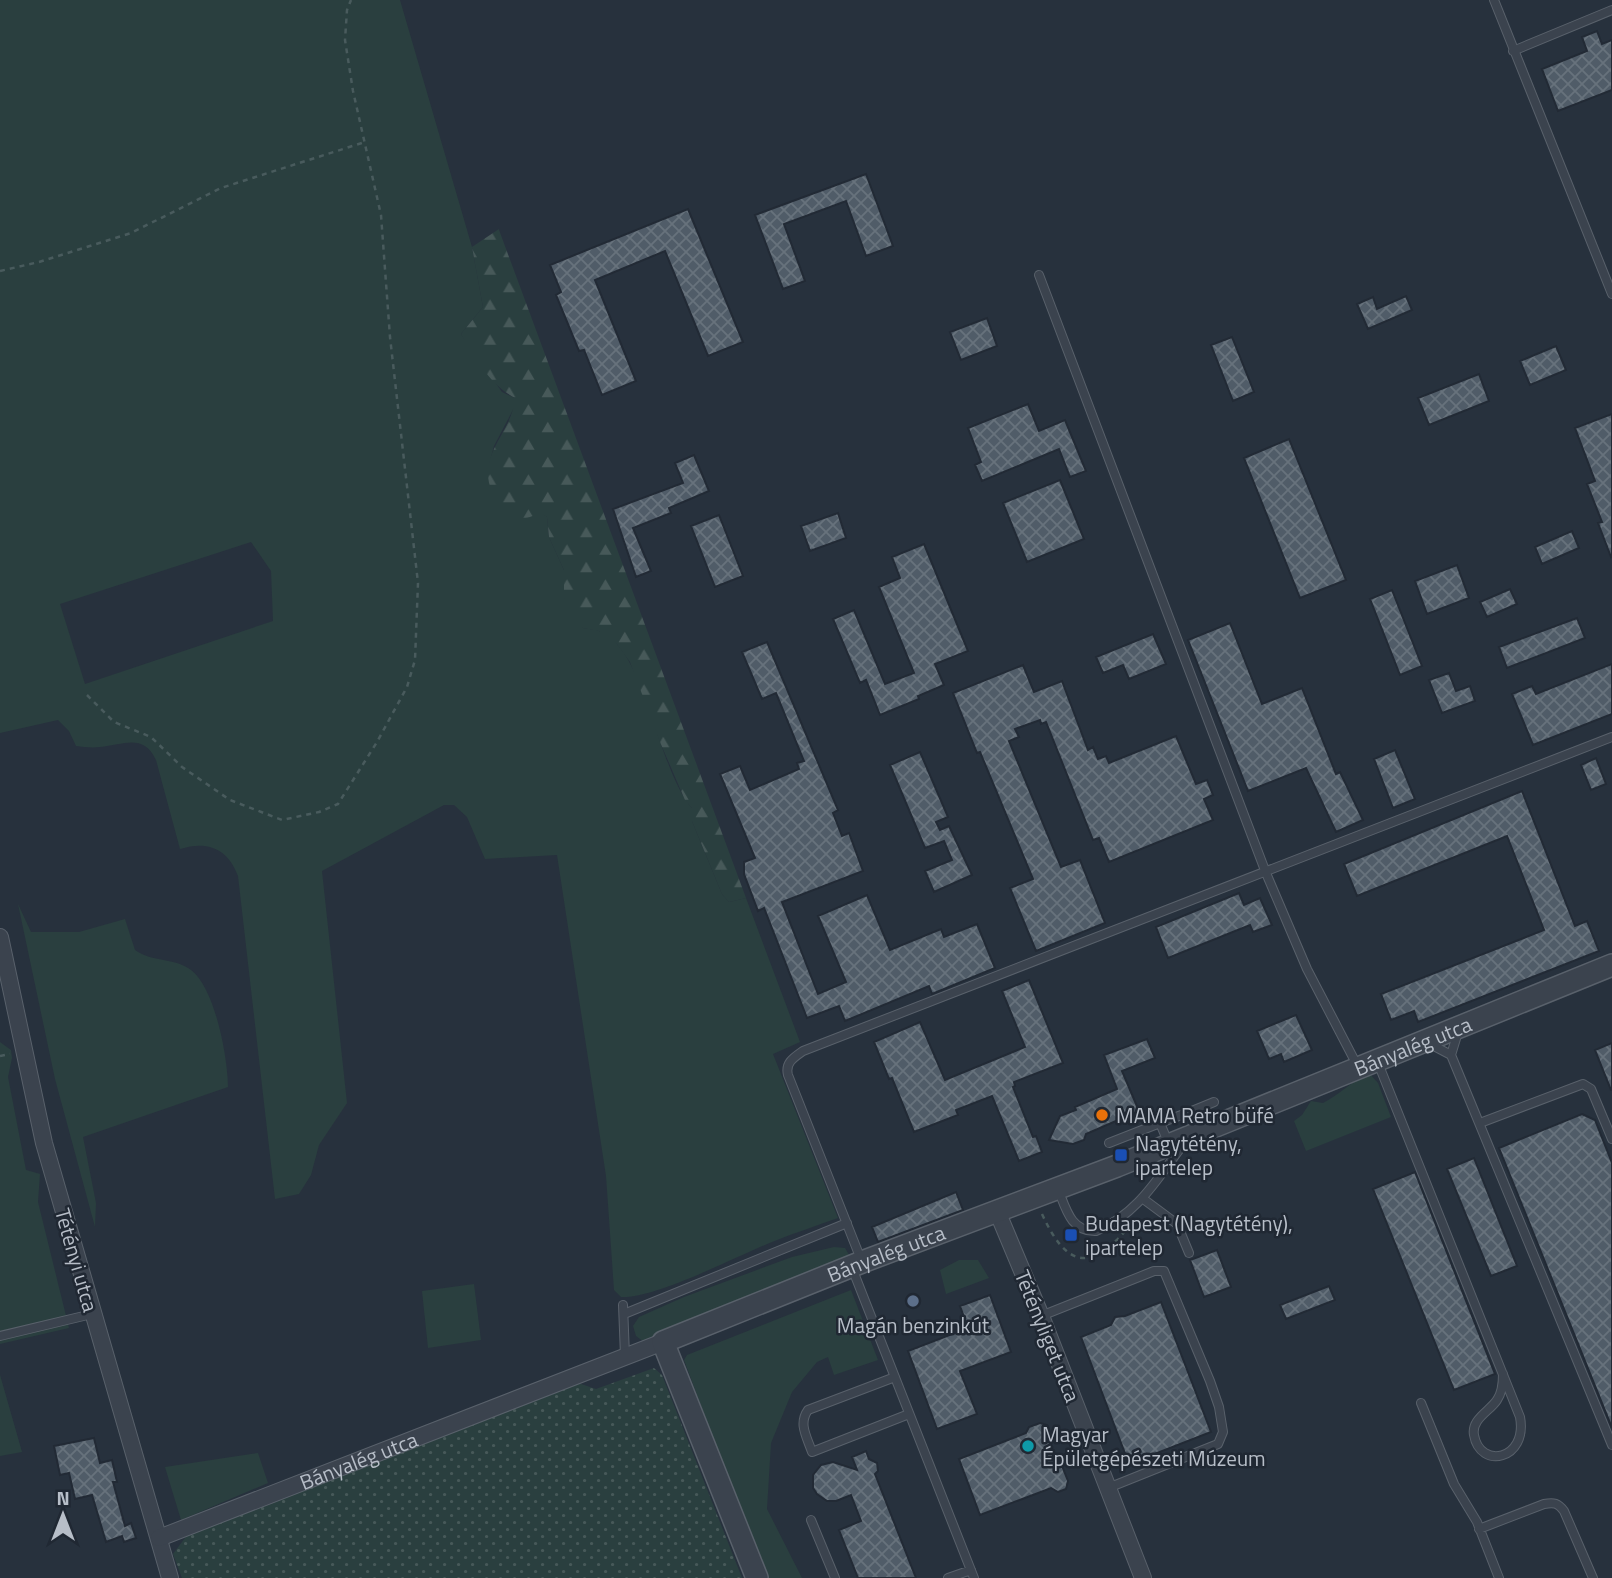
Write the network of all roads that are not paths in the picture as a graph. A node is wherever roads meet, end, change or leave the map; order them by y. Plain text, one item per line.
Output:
1 (1494, 0) edge
2 (1612, 10) edge
3 (1513, 51) junction
4 (1039, 275) dead end
5 (1612, 294) edge
6 (1612, 737) edge
7 (1266, 873) junction
8 (0, 937) edge
9 (1612, 965) edge
10 (1465, 1025) junction
11 (1419, 1043) junction
12 (1451, 1055) junction
13 (1368, 1064) junction
14 (1213, 1102) dead end
15 (1192, 1111) junction
16 (1480, 1122) junction
17 (1160, 1123) junction
18 (1186, 1138) junction
19 (1612, 1139) edge
20 (1109, 1143) dead end
21 (1058, 1189) junction
22 (1145, 1201) junction
23 (996, 1211) junction
24 (847, 1223) junction
25 (1189, 1253) dead end
26 (856, 1264) junction
27 (92, 1314) junction
28 (1041, 1316) junction
29 (0, 1336) edge
30 (663, 1342) junction
31 (625, 1356) junction
32 (1503, 1374) junction
33 (895, 1377) junction
34 (1421, 1403) dead end
35 (909, 1414) junction
36 (1612, 1445) edge
37 (1108, 1488) junction
38 (811, 1520) dead end
39 (1479, 1529) junction
40 (159, 1538) junction
41 (972, 1574) edge
42 (170, 1578) edge
43 (757, 1578) edge
44 (835, 1578) edge
45 (948, 1578) edge
46 (1143, 1578) edge
47 (1499, 1578) edge
48 (1593, 1578) edge

1 - 3 lane
2 - 3 lane
3 - 5 lane
4 - 7 lane
6 - 7 lane
7 - 13 lane
7 - 24 lane
8 - 27 street, Tétényi utca
9 - 10 street, Bányalég utca
10 - 11 street, Bányalég utca
10 - 12 lane
11 - 12 lane
11 - 13 street, Bányalég utca
12 - 16 lane
13 - 18 street, Bányalég utca
13 - 32 lane
14 - 15 lane
15 - 17 lane
15 - 18 lane
16 - 19 lane
16 - 36 lane
17 - 18 lane
17 - 20 lane
18 - 21 street, Bányalég utca
18 - 22 lane
21 - 22 lane
21 - 23 street, Bányalég utca
22 - 25 lane
23 - 26 street, Bányalég utca
23 - 28 street, Tétényliget utca
24 - 26 lane
24 - 31 lane
26 - 30 street, Bányalég utca
26 - 33 lane
27 - 29 lane
27 - 40 street, Tétényi utca
28 - 37 street, Tétényliget utca
28 - 37 lane
30 - 31 street, Bányalég utca
30 - 43 street
31 - 40 street, Bányalég utca
32 - 32 lane
33 - 35 lane
33 - 35 lane
34 - 39 lane
35 - 41 lane
37 - 46 street, Tétényliget utca
38 - 44 lane
39 - 47 lane
39 - 48 lane
40 - 42 street, Tétényi utca
41 - 45 lane

